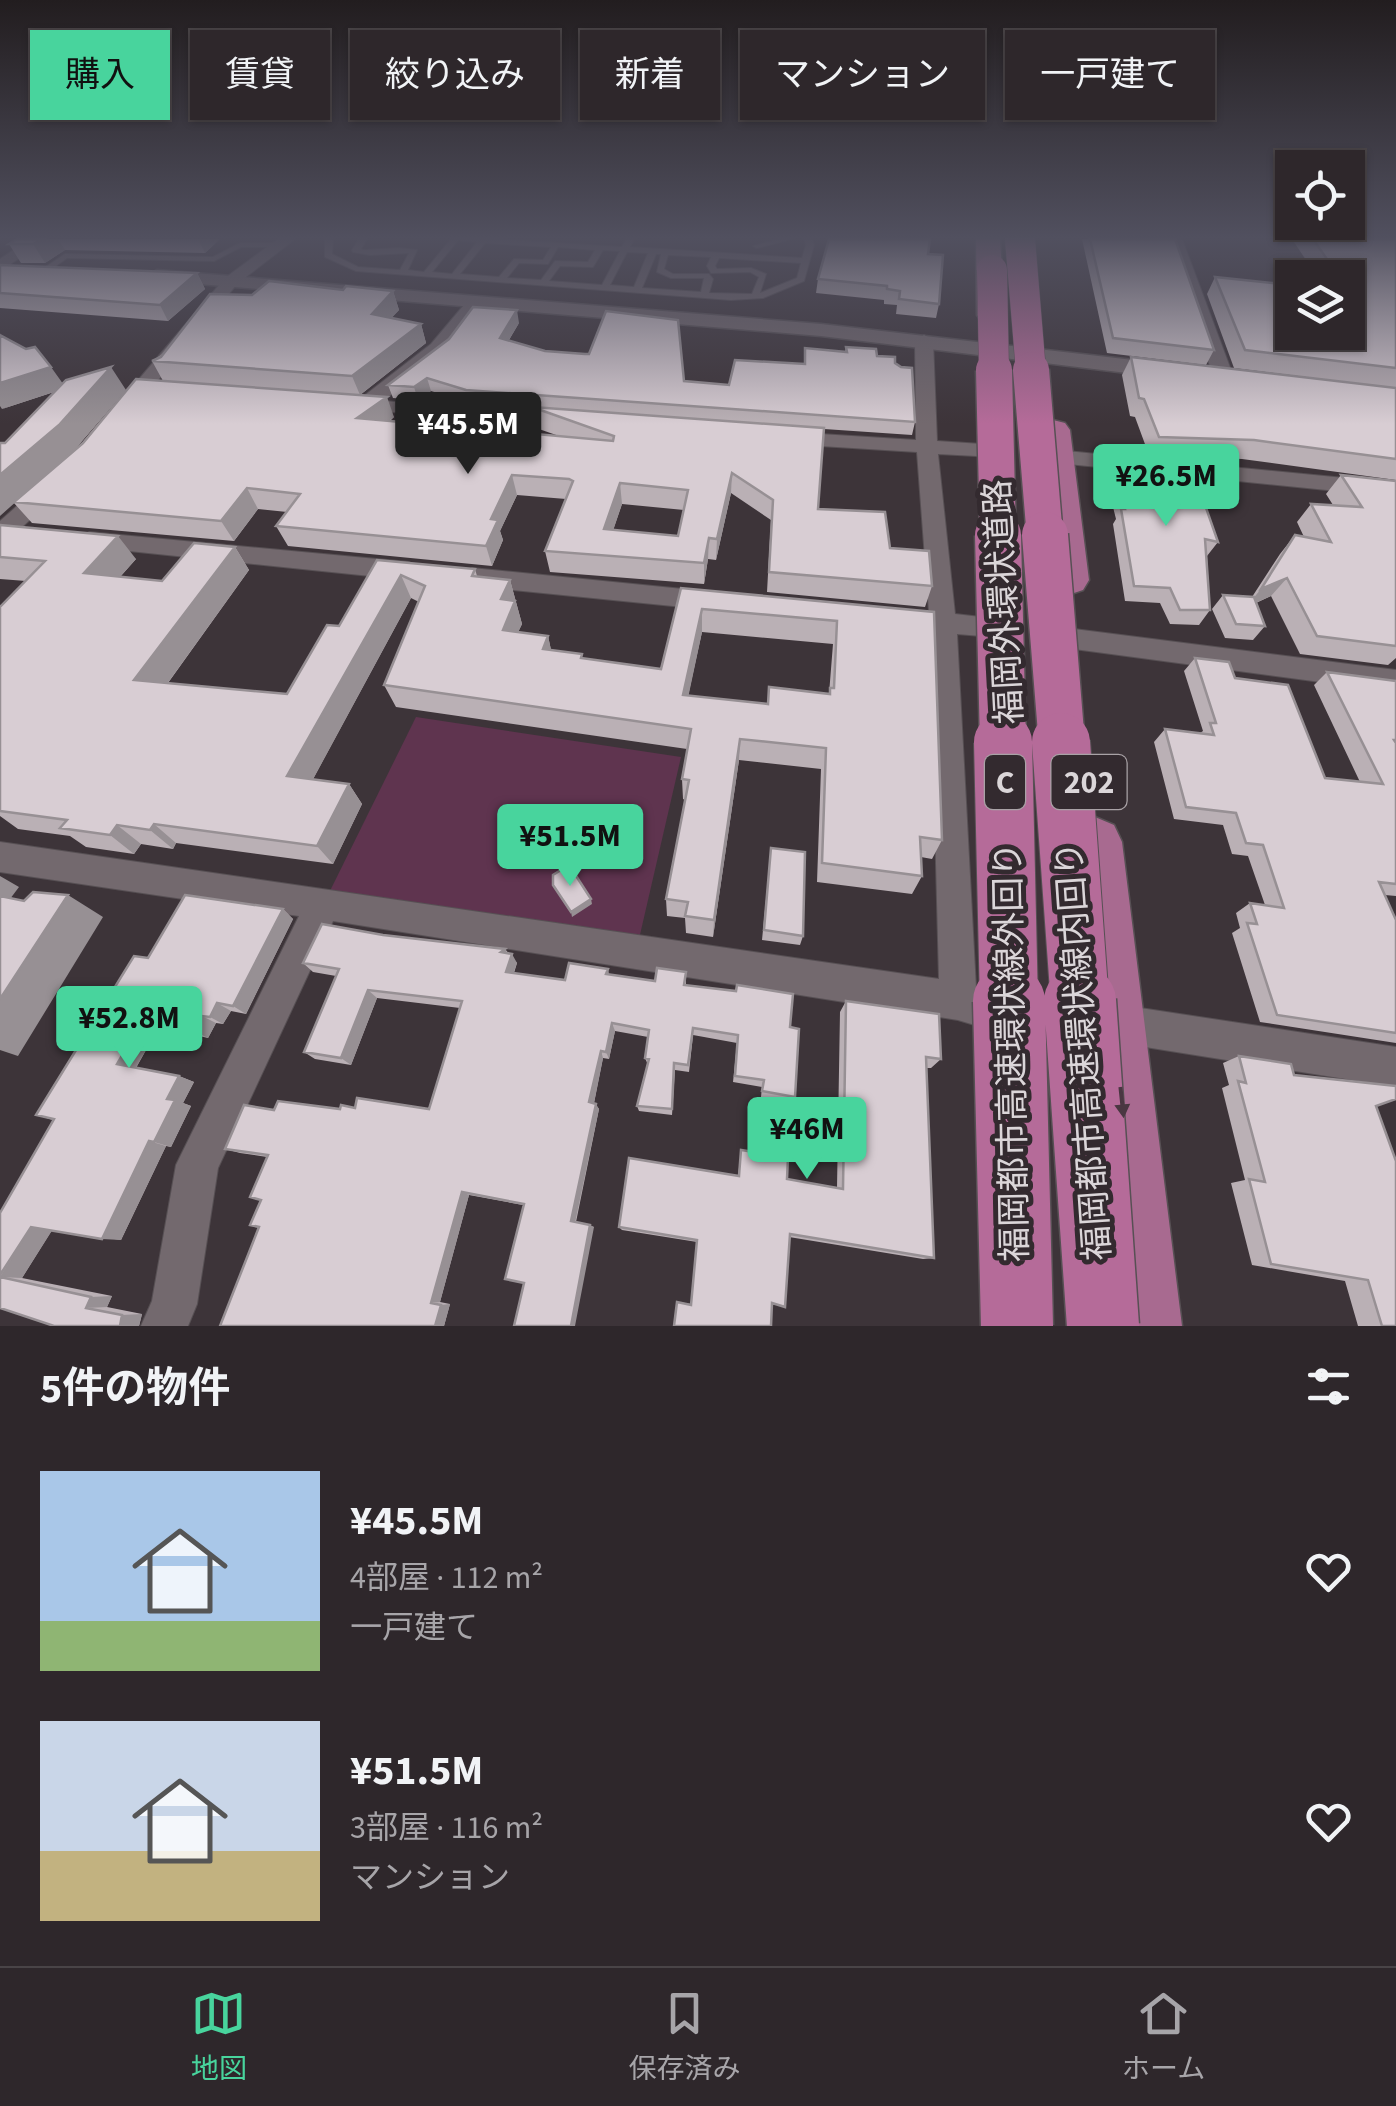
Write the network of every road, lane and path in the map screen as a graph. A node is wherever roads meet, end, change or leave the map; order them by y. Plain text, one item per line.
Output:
1 (216, 301) edge
2 (442, 301) edge
3 (991, 301) edge
4 (991, 301) edge
5 (1025, 301) edge
6 (1039, 301) edge
7 (1193, 301) edge
8 (475, 304) junction
9 (924, 340) junction
10 (993, 348) junction
11 (1044, 354) junction
12 (1216, 377) joint
13 (327, 403) edge
14 (364, 406) junction
15 (597, 423) edge
16 (108, 429) edge
17 (772, 436) edge
18 (927, 448) junction
19 (996, 451) junction
20 (1056, 458) junction
21 (73, 469) edge
22 (1396, 490) edge
23 (1, 533) edge
24 (747, 604) edge
25 (884, 617) edge
26 (943, 623) junction
27 (1006, 628) junction
28 (1074, 638) junction
29 (1396, 682) edge
30 (0, 857) edge
31 (324, 903) junction
32 (958, 1002) junction
33 (1018, 1019) junction
34 (1114, 1024) junction
35 (1396, 1066) edge
36 (164, 1326) edge
37 (1016, 1326) edge
38 (1026, 1326) edge
39 (1102, 1326) edge
40 (1144, 1326) edge

1 - 16 street
2 - 8 street
3 - 10 highway, 福岡外環状道路 / 202
4 - 37 highway, 福岡都市高速環状線外回り / C, bridge
5 - 39 highway, 福岡都市高速環状線内回り / C, bridge
6 - 11 highway, 福岡外環状道路 / 202
7 - 12 street
8 - 9 street
8 - 14 street
9 - 10 street
9 - 18 street
10 - 11 street
10 - 19 highway, 福岡外環状道路 / 202
11 - 12 street
11 - 20 highway, 福岡外環状道路 / 202
13 - 14 street
14 - 15 street
17 - 18 street
18 - 19 street
18 - 26 street
19 - 27 highway, 福岡外環状道路 / 202
20 - 22 street
20 - 28 highway, 福岡外環状道路 / 202
21 - 23 street
23 - 24 street
25 - 26 street
26 - 27 street
26 - 32 street
27 - 33 highway, 福岡外環状道路 / 202
28 - 29 street
28 - 34 highway, 福岡外環状道路 / 202
30 - 31 street
31 - 32 street
31 - 36 street
32 - 33 street
33 - 38 highway, 福岡外環状道路 / 202
34 - 35 street
34 -> 40 highway, 福岡外環状道路 / 202

